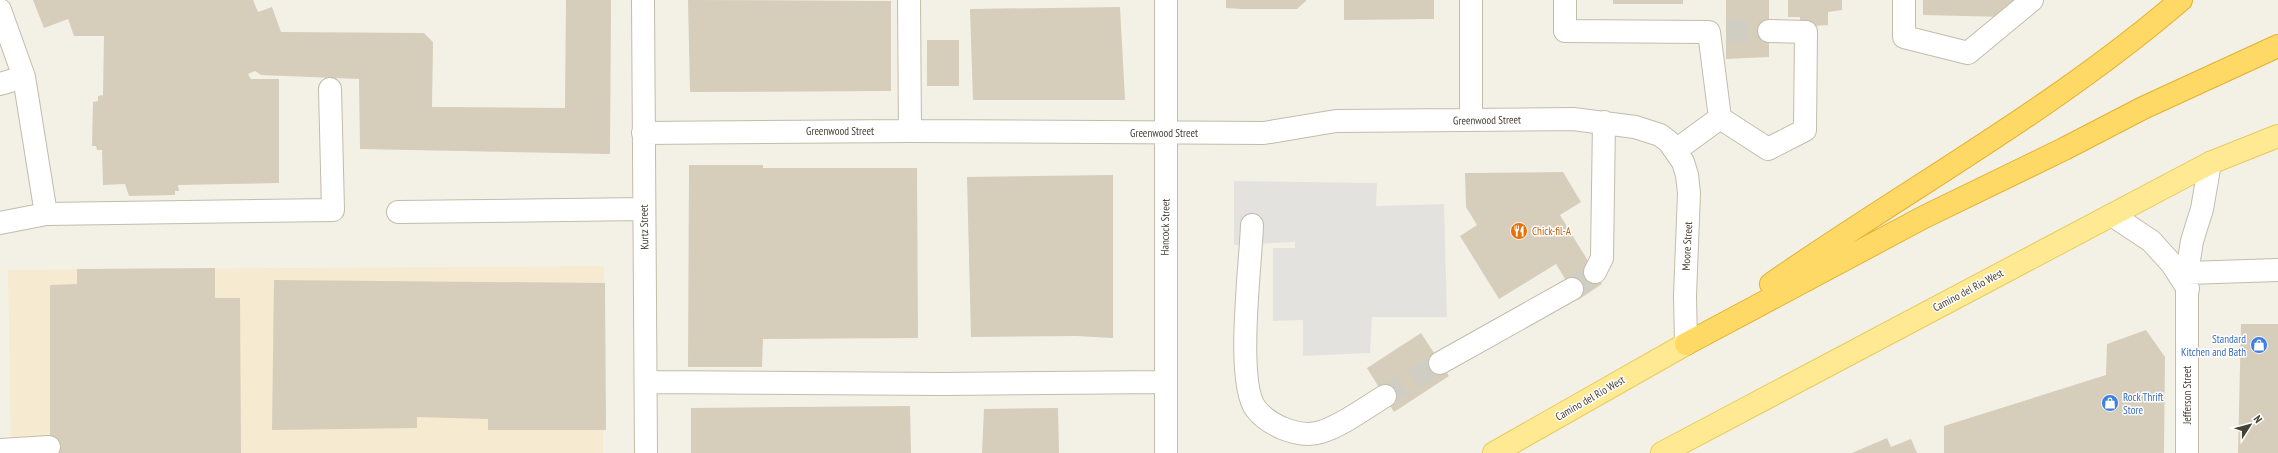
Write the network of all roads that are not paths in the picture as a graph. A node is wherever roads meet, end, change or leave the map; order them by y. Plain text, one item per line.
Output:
1 (643, 0) edge
2 (909, 0) edge
3 (1166, 0) edge
4 (1471, 0) edge
5 (1565, 0) edge
6 (1904, 0) edge
7 (2032, 0) edge
8 (2181, 0) edge
9 (0, 10) edge
10 (1770, 31) tunnel mouth
11 (2278, 46) edge
12 (24, 77) junction
13 (0, 84) edge
14 (330, 89) dead end
15 (1720, 118) junction
16 (1471, 120) junction
17 (1604, 122) junction
18 (910, 130) junction
19 (643, 133) junction
20 (1166, 133) junction
21 (2278, 136) edge
22 (1676, 150) junction
23 (2210, 163) junction
24 (643, 209) junction
25 (398, 212) dead end
26 (46, 214) junction
27 (2112, 215) junction
28 (0, 223) edge
29 (1252, 225) dead end
30 (2278, 270) edge
31 (1595, 272) tunnel mouth
32 (2187, 281) junction
33 (1572, 289) tunnel mouth
34 (1686, 344) junction
35 (1440, 363) tunnel mouth
36 (646, 382) junction
37 (1166, 382) junction
38 (1385, 396) tunnel mouth
39 (1684, 446) edge
40 (49, 447) dead end
41 (0, 450) edge
42 (646, 453) edge
43 (1166, 453) edge
44 (1494, 453) edge
45 (1662, 453) edge
46 (2187, 453) edge

1 - 19 street, Kurtz Street
2 - 18 street
3 - 20 street, Hancock Street
4 - 16 street
5 - 15 street
6 - 7 street
8 - 34 highway
9 - 12 street
10 - 15 street
11 - 34 highway
12 - 13 street
12 - 26 street
14 - 26 street
15 - 22 street
16 - 17 street, Greenwood Street
16 - 20 street, Greenwood Street
17 - 22 street, Greenwood Street
17 - 31 street
18 - 19 street, Greenwood Street
18 - 20 street, Greenwood Street
19 - 24 street, Kurtz Street
20 - 37 street, Hancock Street
21 - 23 main road, Camino del Rio West
22 - 34 street, Moore Street
23 - 27 main road, Camino del Rio West
23 - 32 street, Jefferson Street
24 - 25 street
24 - 36 street, Kurtz Street
26 - 28 street
27 - 32 street
27 - 39 main road, Camino del Rio West
29 - 38 street
30 - 32 street
32 - 46 street, Jefferson Street
33 - 35 street
34 - 44 main road, Camino del Rio West
36 - 37 street
36 - 42 street, Kurtz Street
37 - 43 street, Hancock Street
39 - 45 main road, Camino del Rio West
40 - 41 street

